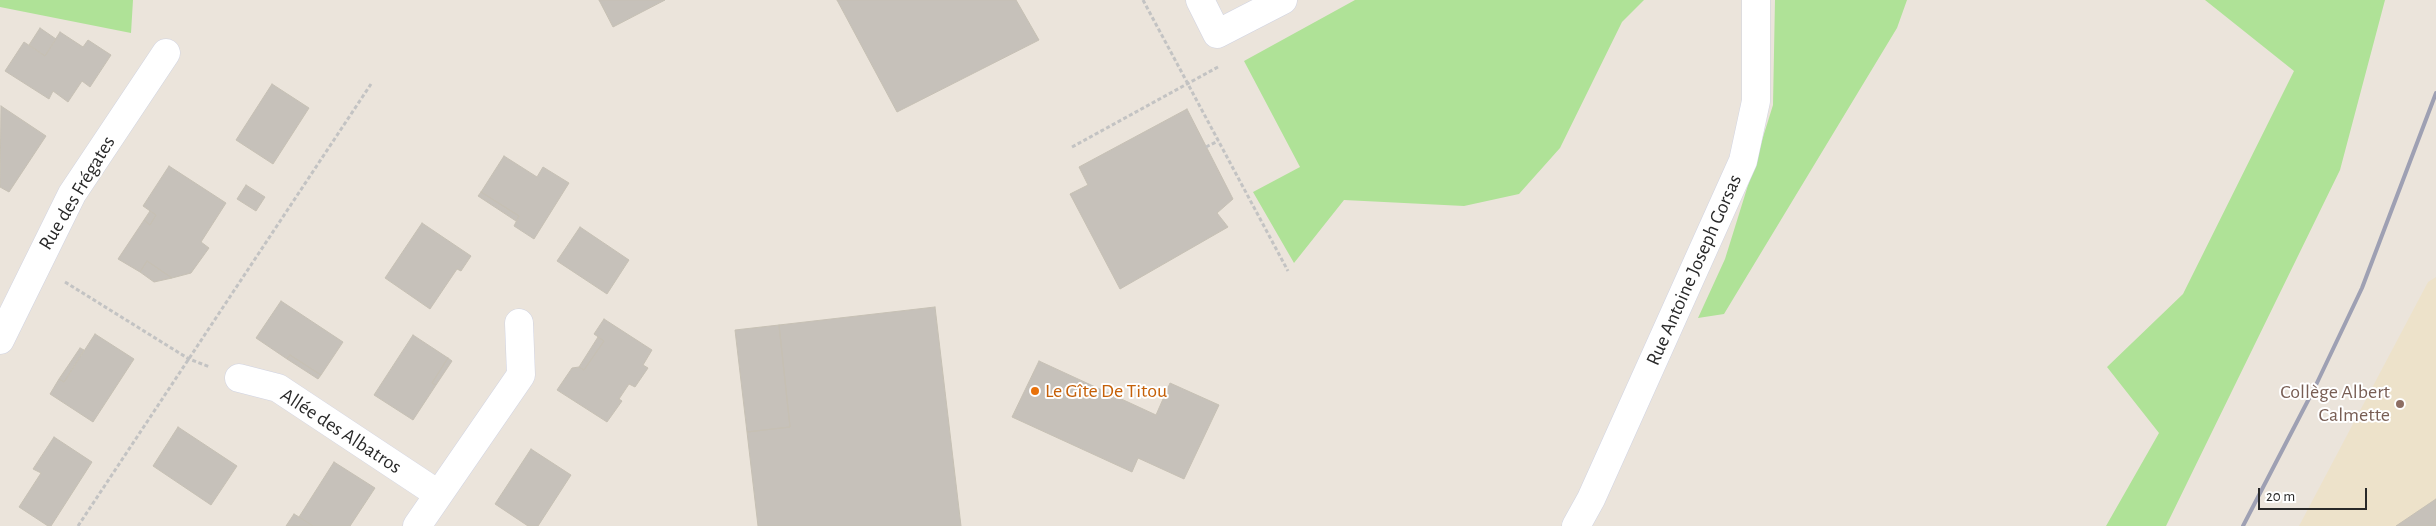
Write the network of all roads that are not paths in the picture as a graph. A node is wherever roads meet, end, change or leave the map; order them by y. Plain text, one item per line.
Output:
1 (1200, 0) edge
2 (1283, 0) edge
3 (1756, 0) edge
4 (166, 53) dead end
5 (519, 323) dead end
6 (0, 340) edge
7 (239, 378) road end
8 (438, 494) junction
9 (416, 526) edge
10 (1576, 526) edge

1 - 2 street
3 - 10 street, Rue Antoine Joseph Gorsas
4 - 6 street, Rue des Frégates
5 - 8 street
7 - 8 street, Allée des Albatros
8 - 9 street

